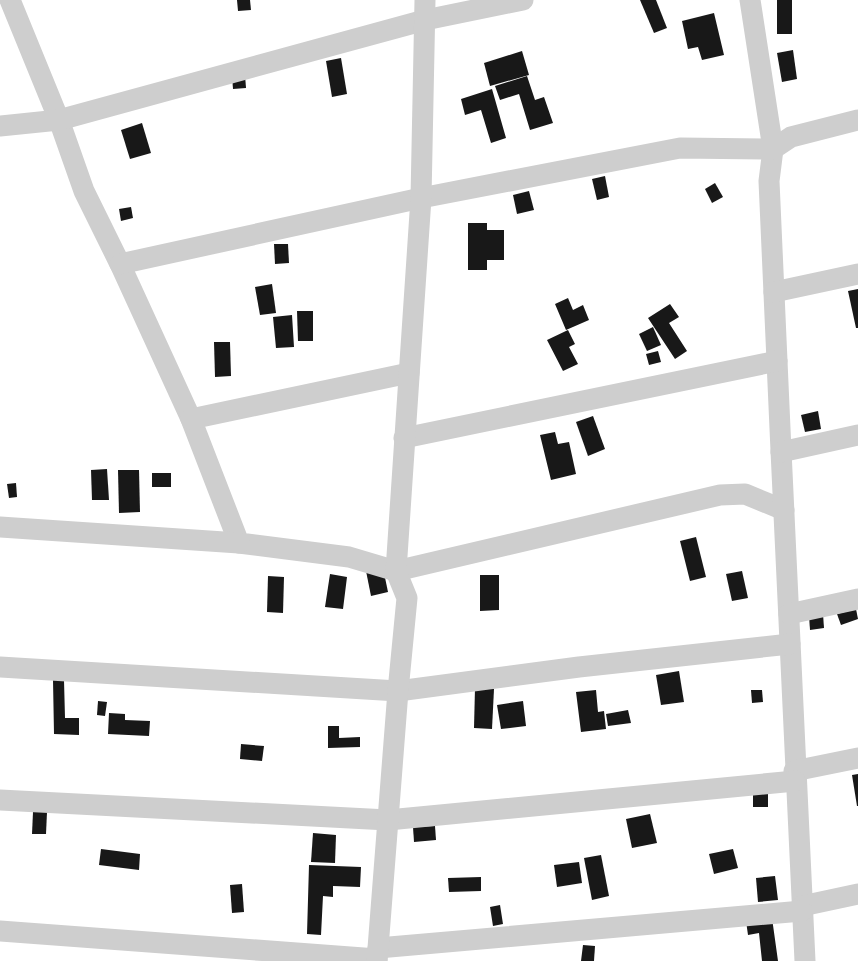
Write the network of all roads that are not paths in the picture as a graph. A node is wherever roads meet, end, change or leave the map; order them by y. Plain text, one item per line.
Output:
1 (10, 0) edge
2 (425, 0) edge
3 (523, 0) edge
4 (750, 0) edge
5 (425, 20) junction
6 (59, 120) junction
7 (858, 120) edge
8 (0, 126) edge
9 (774, 149) junction
10 (421, 198) junction
11 (120, 264) junction
12 (858, 274) edge
13 (774, 292) junction
14 (777, 361) junction
15 (409, 373) junction
16 (191, 419) junction
17 (858, 435) edge
18 (404, 438) junction
19 (781, 452) junction
20 (784, 510) junction
21 (0, 527) edge
22 (239, 543) junction
23 (396, 571) junction
24 (858, 599) edge
25 (789, 614) junction
26 (790, 644) junction
27 (0, 667) edge
28 (398, 691) junction
29 (858, 758) edge
30 (794, 776) junction
31 (0, 800) edge
32 (388, 820) junction
33 (858, 894) edge
34 (802, 908) junction
35 (0, 931) edge
36 (378, 956) edge
37 (805, 961) edge

1 - 6 street
2 - 5 street
3 - 5 street
4 - 9 street
5 - 6 street
5 - 10 street
6 - 8 street
6 - 11 street
7 - 9 street
9 - 10 street
9 - 13 street
10 - 11 street
10 - 15 street
11 - 16 street
12 - 13 street
13 - 14 street
14 - 18 street
14 - 19 street
15 - 16 street
15 - 18 street
16 - 22 street
17 - 19 street
18 - 23 street
19 - 20 street
20 - 23 street
20 - 25 street
21 - 22 street
22 - 23 street
23 - 28 street
24 - 25 street
25 - 26 street
26 - 28 street
26 - 30 street
27 - 28 street
28 - 32 street
29 - 30 street
30 - 32 street
30 - 34 street
31 - 32 street
32 - 36 street
33 - 34 street
34 - 36 street
34 - 37 street
35 - 36 street

